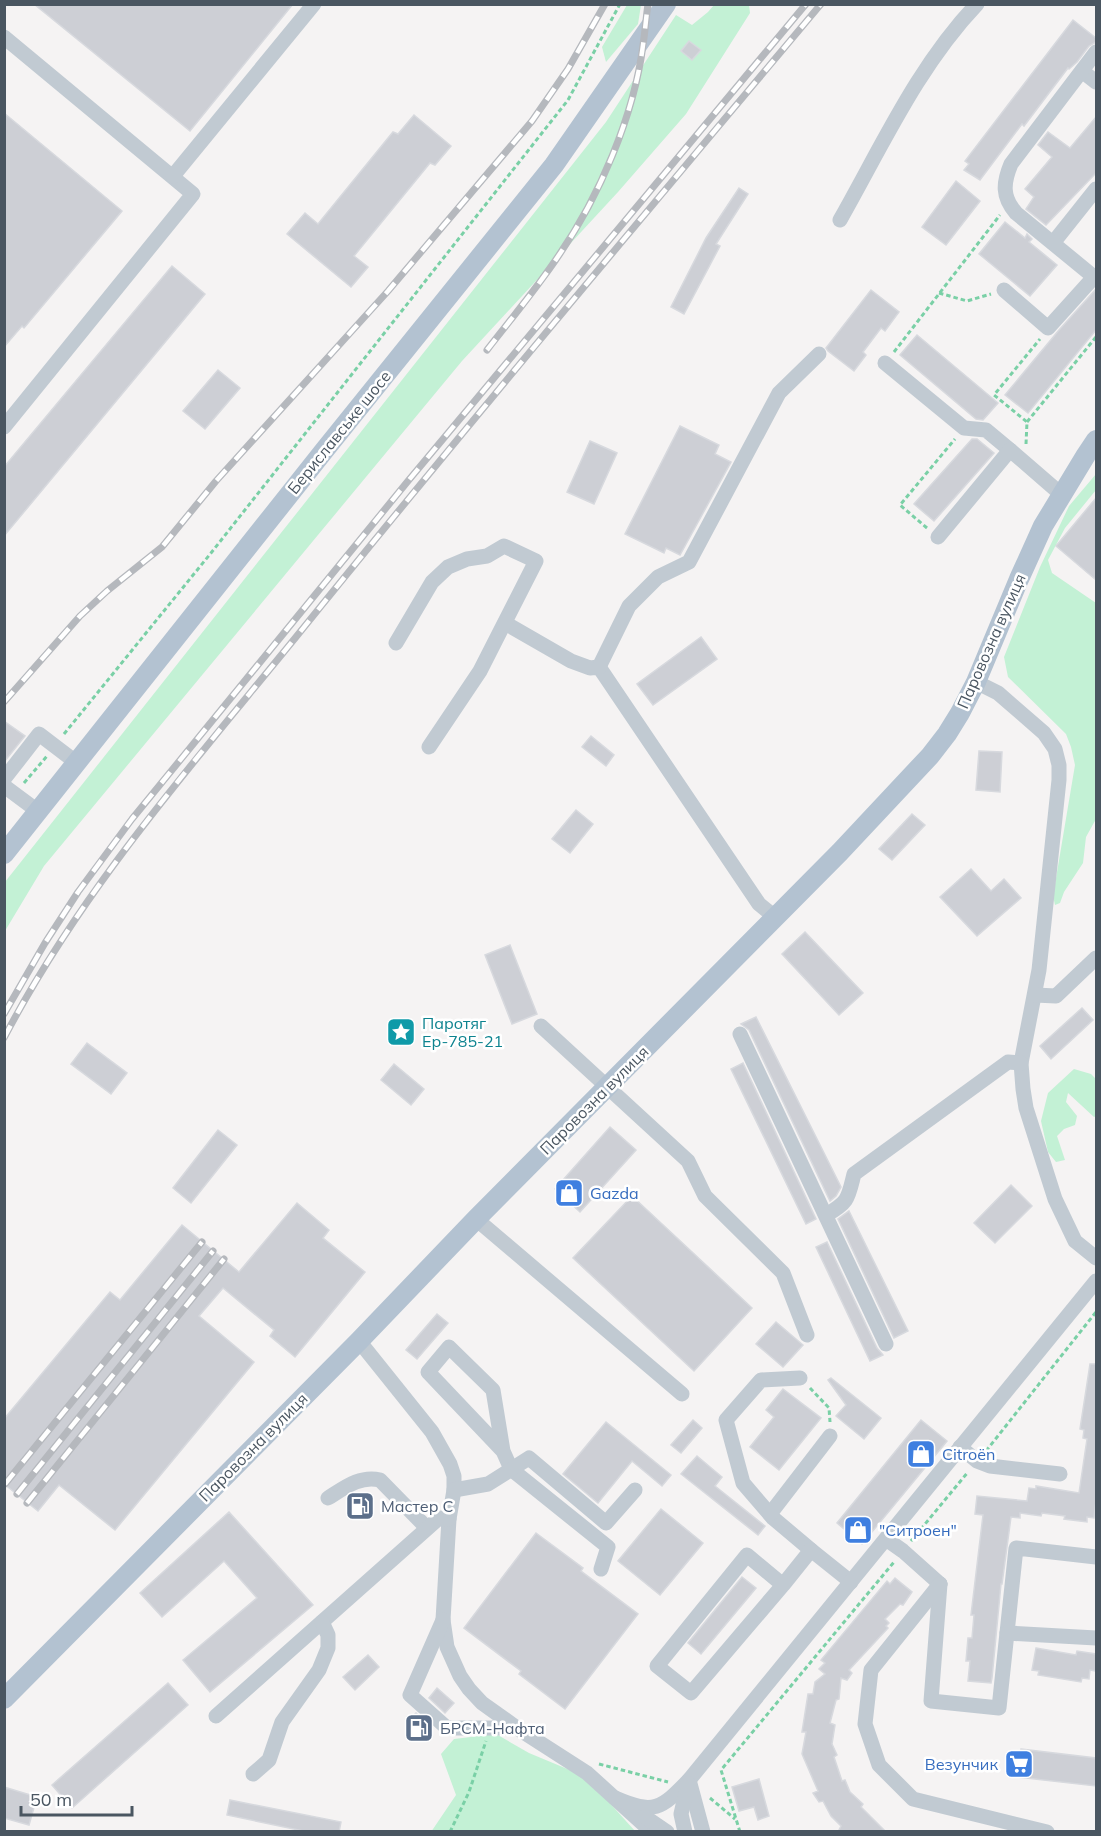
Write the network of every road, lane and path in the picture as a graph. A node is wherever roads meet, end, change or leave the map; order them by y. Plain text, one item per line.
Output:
1 (314, 4) edge
2 (620, 4) edge
3 (666, 4) edge
4 (977, 4) edge
5 (4, 37) edge
6 (1096, 52) edge
7 (1082, 71) junction
8 (1096, 82) edge
9 (172, 176) junction
10 (1096, 189) edge
11 (1008, 204) junction
12 (840, 220) dead end
13 (1053, 243) junction
14 (1095, 278) edge
15 (1004, 291) joint
16 (939, 293) junction
17 (1048, 328) junction
18 (1096, 337) edge
19 (819, 354) dead end
20 (1074, 358) dead end
21 (1077, 361) junction
22 (885, 363) joint
23 (1027, 422) junction
24 (4, 427) edge
25 (964, 428) junction
26 (1096, 440) edge
27 (1015, 454) junction
28 (1062, 495) junction
29 (938, 537) joint
30 (505, 623) junction
31 (396, 643) dead end
32 (600, 667) junction
33 (976, 682) junction
34 (55, 746) junction
35 (429, 747) dead end
36 (77, 763) junction
37 (4, 779) edge
38 (10, 790) edge
39 (39, 812) junction
40 (4, 854) edge
41 (775, 917) junction
42 (1096, 958) edge
43 (1035, 995) junction
44 (541, 1026) dead end
45 (740, 1034) dead end
46 (1022, 1063) junction
47 (608, 1086) junction
48 (826, 1215) junction
49 (476, 1219) junction
50 (1096, 1258) edge
51 (1095, 1287) edge
52 (1096, 1312) edge
53 (807, 1335) dead end
54 (359, 1341) junction
55 (886, 1344) dead end
56 (800, 1378) joint
57 (682, 1394) dead end
58 (830, 1436) joint
59 (960, 1448) junction
60 (503, 1450) junction
61 (977, 1461) junction
62 (512, 1469) junction
63 (1060, 1474) dead end
64 (454, 1490) junction
65 (635, 1490) dead end
66 (328, 1498) dead end
67 (770, 1514) junction
68 (449, 1519) junction
69 (427, 1528) junction
70 (886, 1539) junction
71 (810, 1550) junction
72 (903, 1551) junction
73 (1096, 1557) edge
74 (600, 1569) dead end
75 (851, 1582) junction
76 (940, 1584) junction
77 (783, 1585) junction
78 (443, 1620) junction
79 (322, 1622) junction
80 (1007, 1633) junction
81 (1096, 1638) edge
82 (4, 1699) edge
83 (216, 1716) dead end
84 (490, 1728) junction
85 (517, 1728) junction
86 (254, 1774) dead end
87 (689, 1780) junction
88 (615, 1798) junction
89 (1042, 1831) edge
90 (450, 1832) edge
91 (652, 1832) edge
92 (668, 1832) edge
93 (685, 1832) edge
94 (703, 1832) edge
95 (740, 1832) edge

1 - 9 street
2 - 34 path
3 - 36 main road, Бериславське шосе
4 - 12 street
5 - 9 street
6 - 7 street
7 - 8 street
7 - 11 street
9 - 24 street
10 - 13 street
11 - 13 street
11 - 16 path
13 - 14 street
14 - 17 street
15 - 16 path
15 - 17 street
16 - 22 path
17 - 23 path
18 - 21 path
19 - 32 street
20 - 21 path
21 - 23 path
22 - 25 street
23 - 27 path
25 - 27 street
25 - 29 path
26 - 28 main road, Паровозна вулиця
27 - 28 street
27 - 29 street
28 - 33 main road, Паровозна вулиця
30 - 31 street
30 - 32 street
30 - 35 street
32 - 41 street
33 - 41 main road, Паровозна вулиця
33 - 43 street
34 - 36 street
34 - 37 street
34 - 38 path
36 - 39 main road, Бериславське шосе
38 - 39 street
39 - 40 main road, Бериславське шосе
41 - 47 main road, Паровозна вулиця
42 - 43 street
43 - 46 street
44 - 47 street
45 - 48 street
46 - 48 street
46 - 50 street
47 - 49 main road, Паровозна вулиця
47 - 53 street
48 - 55 street
49 - 54 main road, Паровозна вулиця
49 - 57 street
51 - 59 street
52 - 61 path
54 - 64 street
54 - 82 main road, Паровозна вулиця
56 - 58 path
56 - 67 street
58 - 67 street
59 - 61 street
59 - 70 street
60 - 60 street
60 - 62 street
61 - 63 street
61 - 72 path
62 - 64 street
62 - 65 street
62 - 74 street
64 - 68 street
66 - 69 street
67 - 71 street
68 - 69 street
68 - 78 street
69 - 79 street
70 - 72 street
70 - 75 street
71 - 75 street
71 - 77 street
72 - 76 street
72 - 95 path
73 - 80 street
75 - 87 street
76 - 80 street
76 - 89 street
77 - 77 street
78 - 84 street
78 - 85 street
79 - 83 street
79 - 86 street
80 - 81 street
84 - 85 street
84 - 90 path
85 - 88 street
87 - 88 street
87 - 93 street
87 - 94 street
88 - 91 street
88 - 92 street

